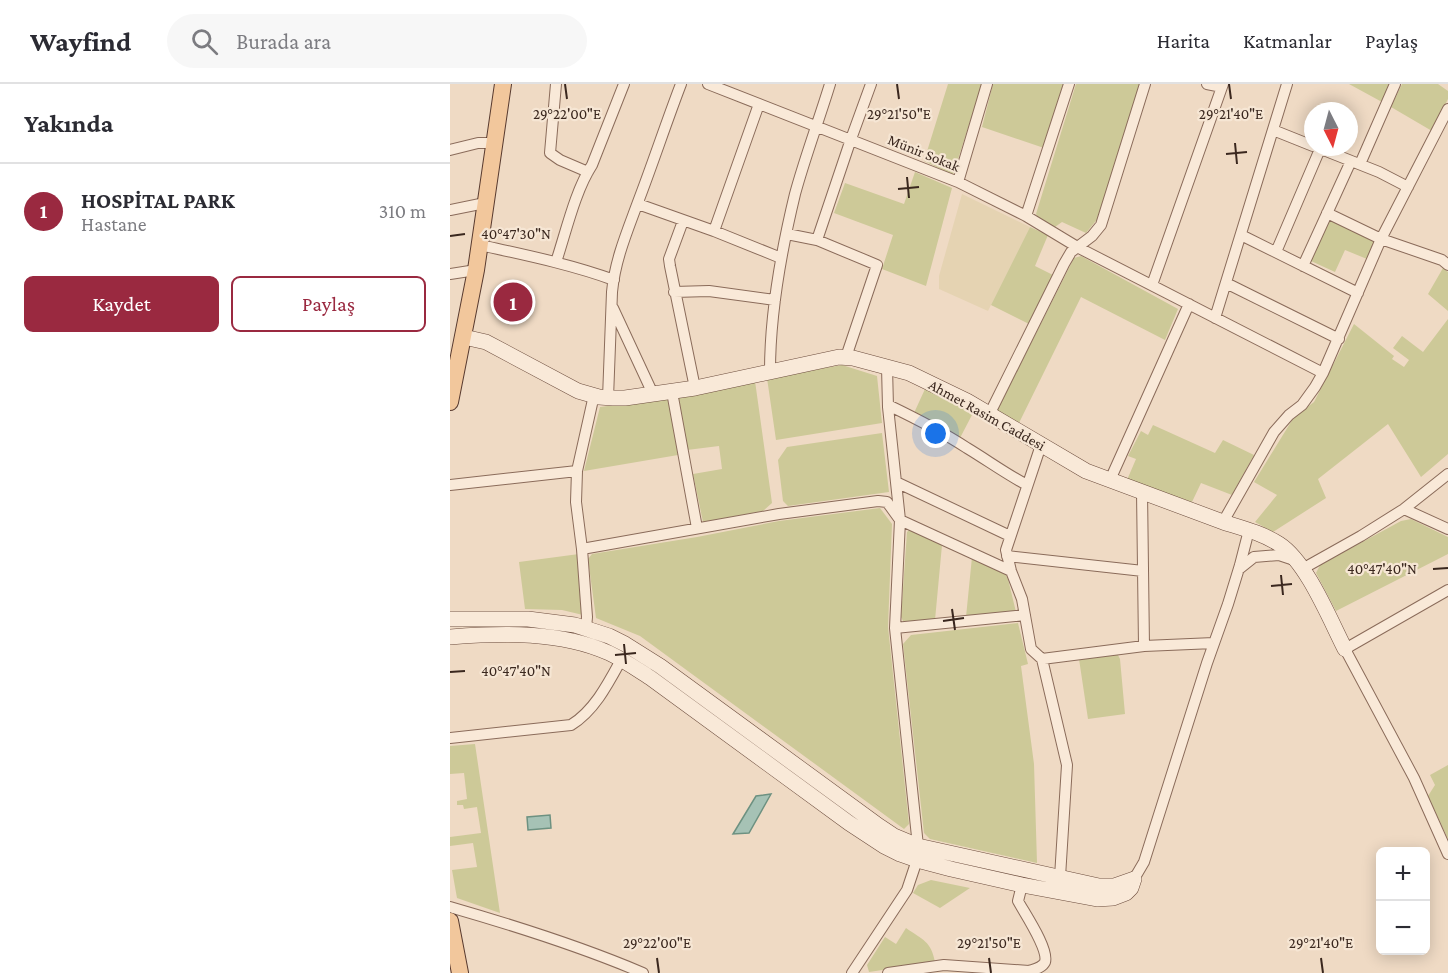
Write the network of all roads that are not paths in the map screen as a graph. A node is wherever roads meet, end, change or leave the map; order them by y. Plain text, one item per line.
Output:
1 (503, 84) edge
2 (556, 84) edge
3 (624, 84) edge
4 (681, 84) edge
5 (708, 84) edge
6 (831, 84) edge
7 (871, 84) edge
8 (987, 84) edge
9 (1069, 84) edge
10 (1145, 84) edge
11 (1207, 84) edge
12 (1287, 84) edge
13 (1395, 84) edge
14 (1223, 86) edge
15 (736, 89) edge
16 (759, 104) junction
17 (1448, 109) edge
18 (817, 126) junction
19 (1273, 129) junction
20 (850, 139) junction
21 (1304, 142) edge
22 (495, 143) junction
23 (450, 150) edge
24 (1313, 156) edge
25 (1338, 156) edge
26 (1356, 163) junction
27 (588, 172) junction
28 (958, 182) junction
29 (1408, 187) junction
30 (485, 203) junction
31 (638, 204) junction
32 (450, 210) edge
33 (1327, 213) junction
34 (1026, 216) junction
35 (683, 221) junction
36 (714, 231) junction
37 (787, 234) junction
38 (1241, 235) junction
39 (1381, 239) junction
40 (817, 240) junction
41 (480, 245) junction
42 (1078, 248) junction
43 (1276, 252) junction
44 (781, 258) junction
45 (1446, 258) edge
46 (556, 262) junction
47 (1303, 266) junction
48 (476, 270) junction
49 (450, 274) edge
50 (614, 280) junction
51 (1226, 283) junction
52 (1152, 285) junction
53 (674, 292) junction
54 (1358, 293) junction
55 (775, 300) junction
56 (1188, 304) junction
57 (612, 305) junction
58 (1215, 318) junction
59 (464, 337) junction
60 (1339, 339) junction
61 (846, 357) junction
62 (887, 367) junction
63 (770, 371) junction
64 (1323, 373) junction
65 (695, 388) junction
66 (672, 392) junction
67 (653, 394) junction
68 (601, 397) junction
69 (450, 402) edge
70 (888, 405) junction
71 (989, 415) junction
72 (1041, 445) junction
73 (577, 471) junction
74 (1448, 474) edge
75 (1110, 480) junction
76 (896, 482) junction
77 (450, 484) edge
78 (1027, 485) junction
79 (1142, 491) junction
80 (1404, 509) junction
81 (900, 520) junction
82 (1223, 522) junction
83 (697, 528) junction
84 (1448, 529) edge
85 (1249, 530) junction
86 (1010, 536) junction
87 (582, 549) junction
88 (1007, 556) junction
89 (1300, 565) junction
90 (1239, 569) junction
91 (1011, 571) junction
92 (1143, 571) junction
93 (1448, 591) edge
94 (1025, 615) junction
95 (450, 620) edge
96 (586, 628) junction
97 (895, 628) junction
98 (450, 637) edge
99 (1214, 643) junction
100 (1144, 646) junction
101 (1346, 649) junction
102 (1042, 659) junction
103 (621, 660) junction
104 (450, 738) edge
105 (918, 853) junction
106 (1448, 854) edge
107 (1059, 877) junction
108 (1134, 879) junction
109 (1022, 885) junction
110 (450, 907) edge
111 (450, 921) edge
112 (460, 973) edge
113 (643, 973) edge
114 (852, 973) edge
115 (888, 973) edge

1 - 22 main road
2 - 27 street
3 - 27 street
4 - 31 street
5 - 15 street, Münir Sokak
6 - 18 street
7 - 20 street
8 - 28 street
9 - 34 street
10 - 42 street
11 - 14 street
12 - 19 street
13 - 26 street
14 - 52 street
15 - 16 street, Münir Sokak
16 - 18 street, Münir Sokak
16 - 36 street
17 - 29 street
18 - 20 street, Münir Sokak
18 - 37 street
19 - 21 street
19 - 38 street
20 - 28 street, Münir Sokak
20 - 40 street
22 - 23 street
22 - 30 main road
24 - 43 street
25 - 26 street
26 - 29 street
26 - 33 street
27 - 46 street
28 - 34 street, Münir Sokak
29 - 39 street
30 - 32 street
30 - 41 main road
31 - 35 street
31 - 50 street
33 - 39 street
33 - 47 street
34 - 42 street, Münir Sokak
35 - 36 street
35 - 53 street
36 - 44 street
37 - 40 street
37 - 44 street
38 - 43 street
38 - 51 street
39 - 45 street
39 - 54 street
40 - 61 street
41 - 46 street
41 - 48 main road
42 - 52 street, Münir Sokak
42 - 71 street
43 - 47 street
44 - 55 street
46 - 50 street
47 - 54 street
48 - 49 street
48 - 59 main road
50 - 57 street
51 - 58 street
51 - 60 street
52 - 56 street, Münir Sokak
53 - 55 street
53 - 65 street
54 - 60 street
55 - 63 street
56 - 58 street, Münir Sokak
56 - 75 street
57 - 67 street
57 - 68 street
58 - 64 street, Münir Sokak
59 - 68 street, Ahmet Rasim Caddesi
59 - 69 main road
60 - 64 street
61 - 62 street, Ahmet Rasim Caddesi
61 - 63 street, Ahmet Rasim Caddesi
62 - 70 street
62 - 71 street, Ahmet Rasim Caddesi
63 - 65 street, Ahmet Rasim Caddesi
64 - 82 street
65 - 66 street, Ahmet Rasim Caddesi
66 - 67 street, Ahmet Rasim Caddesi
66 - 83 street
67 - 68 street, Ahmet Rasim Caddesi
68 - 73 street
70 - 76 street
70 - 78 street
71 - 72 street, Ahmet Rasim Caddesi
72 - 75 street, Ahmet Rasim Caddesi
72 - 78 street
73 - 77 street
73 - 87 street
74 - 80 street
75 - 79 street, Ahmet Rasim Caddesi
76 - 81 street
76 - 86 street
78 - 86 street
79 - 82 street, Ahmet Rasim Caddesi
79 - 92 street
80 - 84 street
80 - 89 street
81 - 83 street
81 - 91 street
81 - 97 street
82 - 85 street, Ahmet Rasim Caddesi
83 - 87 street
85 - 89 street, Ahmet Rasim Caddesi
85 - 90 street
86 - 88 street
87 - 96 street
88 - 91 street
88 - 92 street
89 - 90 street
89 - 101 street, Ahmet Rasim Caddesi
90 - 99 street
91 - 94 street
92 - 100 street
93 - 101 street
94 - 97 street
94 - 102 street
95 - 96 street
96 - 105 street
97 - 105 street
98 - 103 street
99 - 100 street
99 - 108 street
100 - 102 street
101 - 106 street
102 - 107 street
103 - 104 street
103 - 105 street
105 - 107 street
105 - 109 street
105 - 114 street
107 - 108 street
108 - 109 street
109 - 115 street
110 - 113 street
111 - 112 main road

